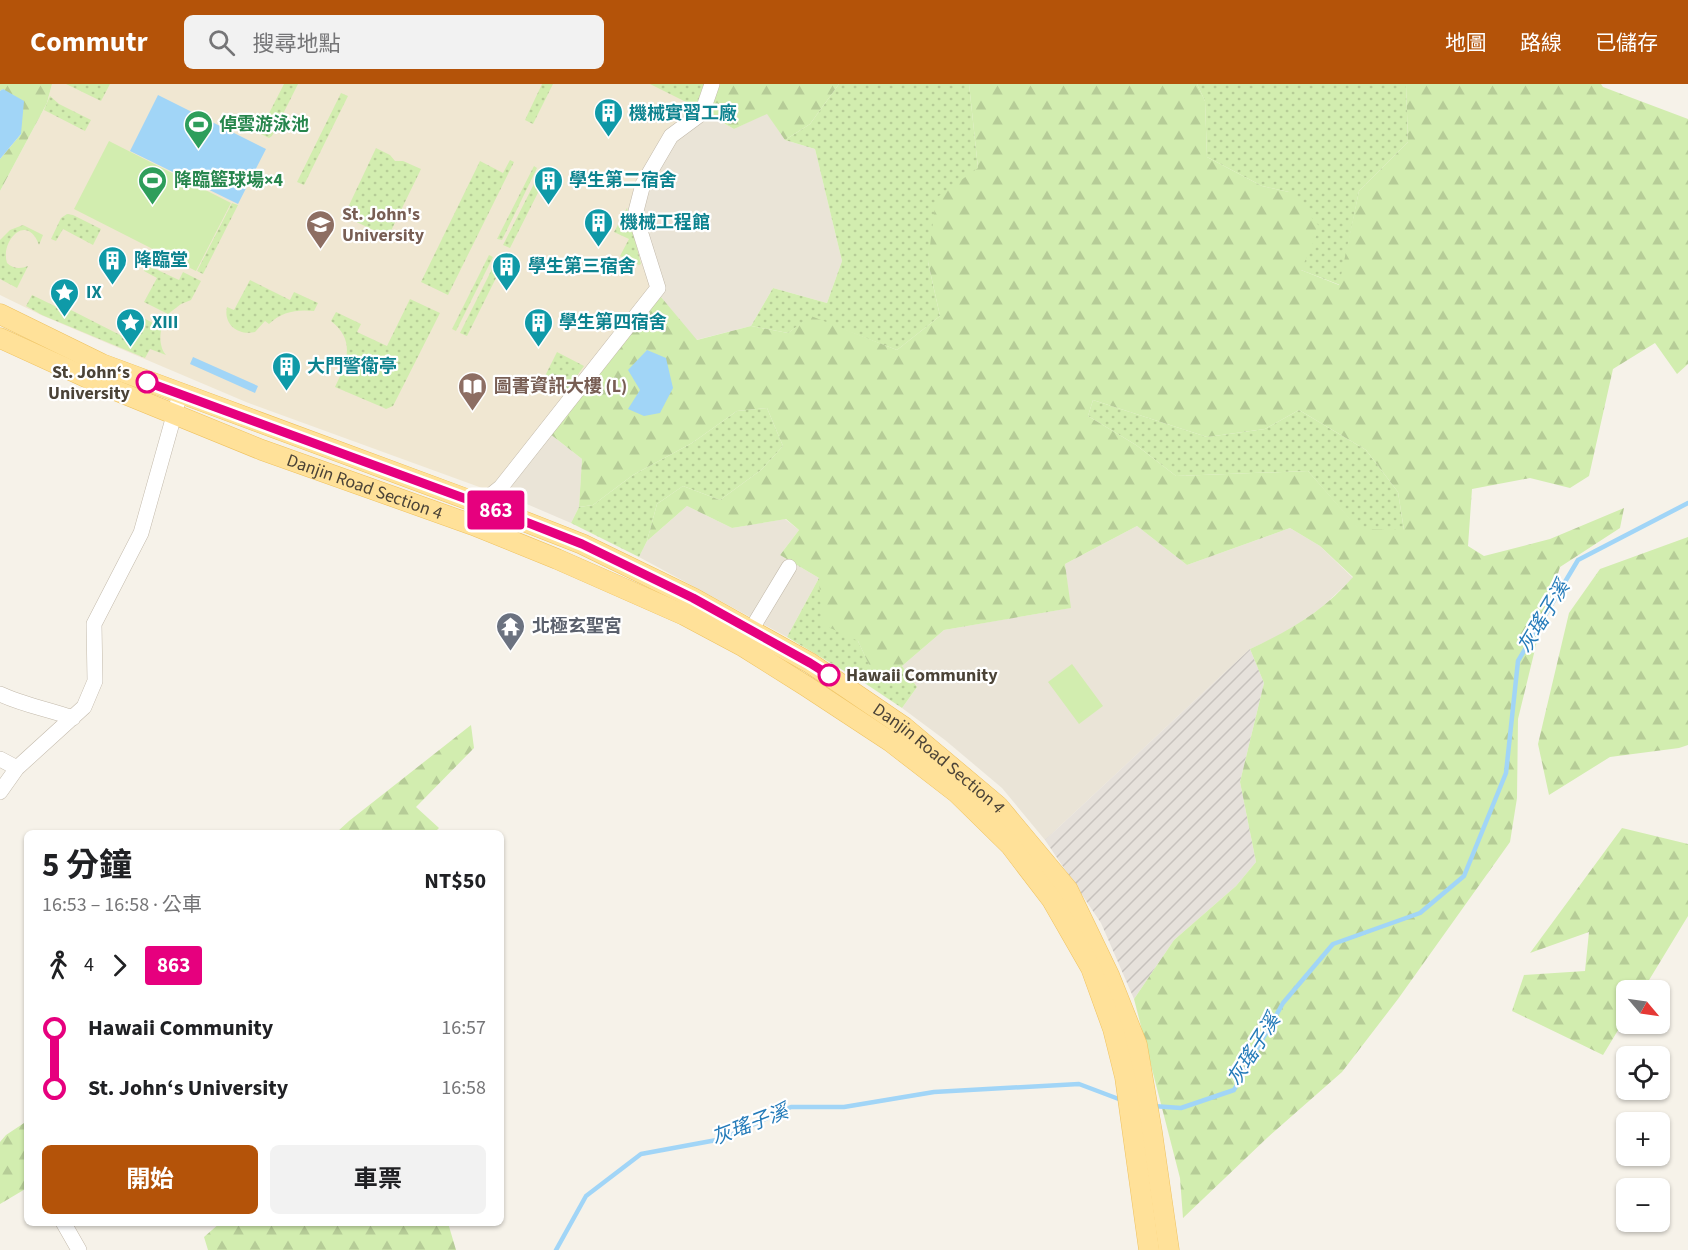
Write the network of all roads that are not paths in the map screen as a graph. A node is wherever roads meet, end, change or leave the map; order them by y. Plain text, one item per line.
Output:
1 (712, 84) edge
2 (0, 314) edge
3 (0, 338) edge
4 (180, 394) junction
5 (174, 414) junction
6 (480, 504) junction
7 (473, 525) junction
8 (789, 567) dead end
9 (751, 630) junction
10 (0, 694) edge
11 (73, 718) junction
12 (0, 759) edge
13 (17, 768) junction
14 (0, 792) edge
15 (1143, 1133) junction
16 (65, 1226) edge
17 (1168, 1245) edge
18 (80, 1250) edge
19 (1149, 1250) edge

1 - 6 street
2 - 4 main road, Danjin Road Section 4
3 - 5 main road, Danjin Road Section 4
4 - 5 street
4 - 6 main road, Danjin Road Section 4
5 - 7 main road, Danjin Road Section 4
5 - 11 street
6 - 7 street
6 - 9 main road, Danjin Road Section 4
7 - 15 main road, Danjin Road Section 4
8 - 9 street
9 - 15 main road, Danjin Road Section 4
10 - 11 street
11 - 13 street
12 - 13 street
13 - 14 street
15 - 17 main road
15 - 19 main road
16 - 18 street

